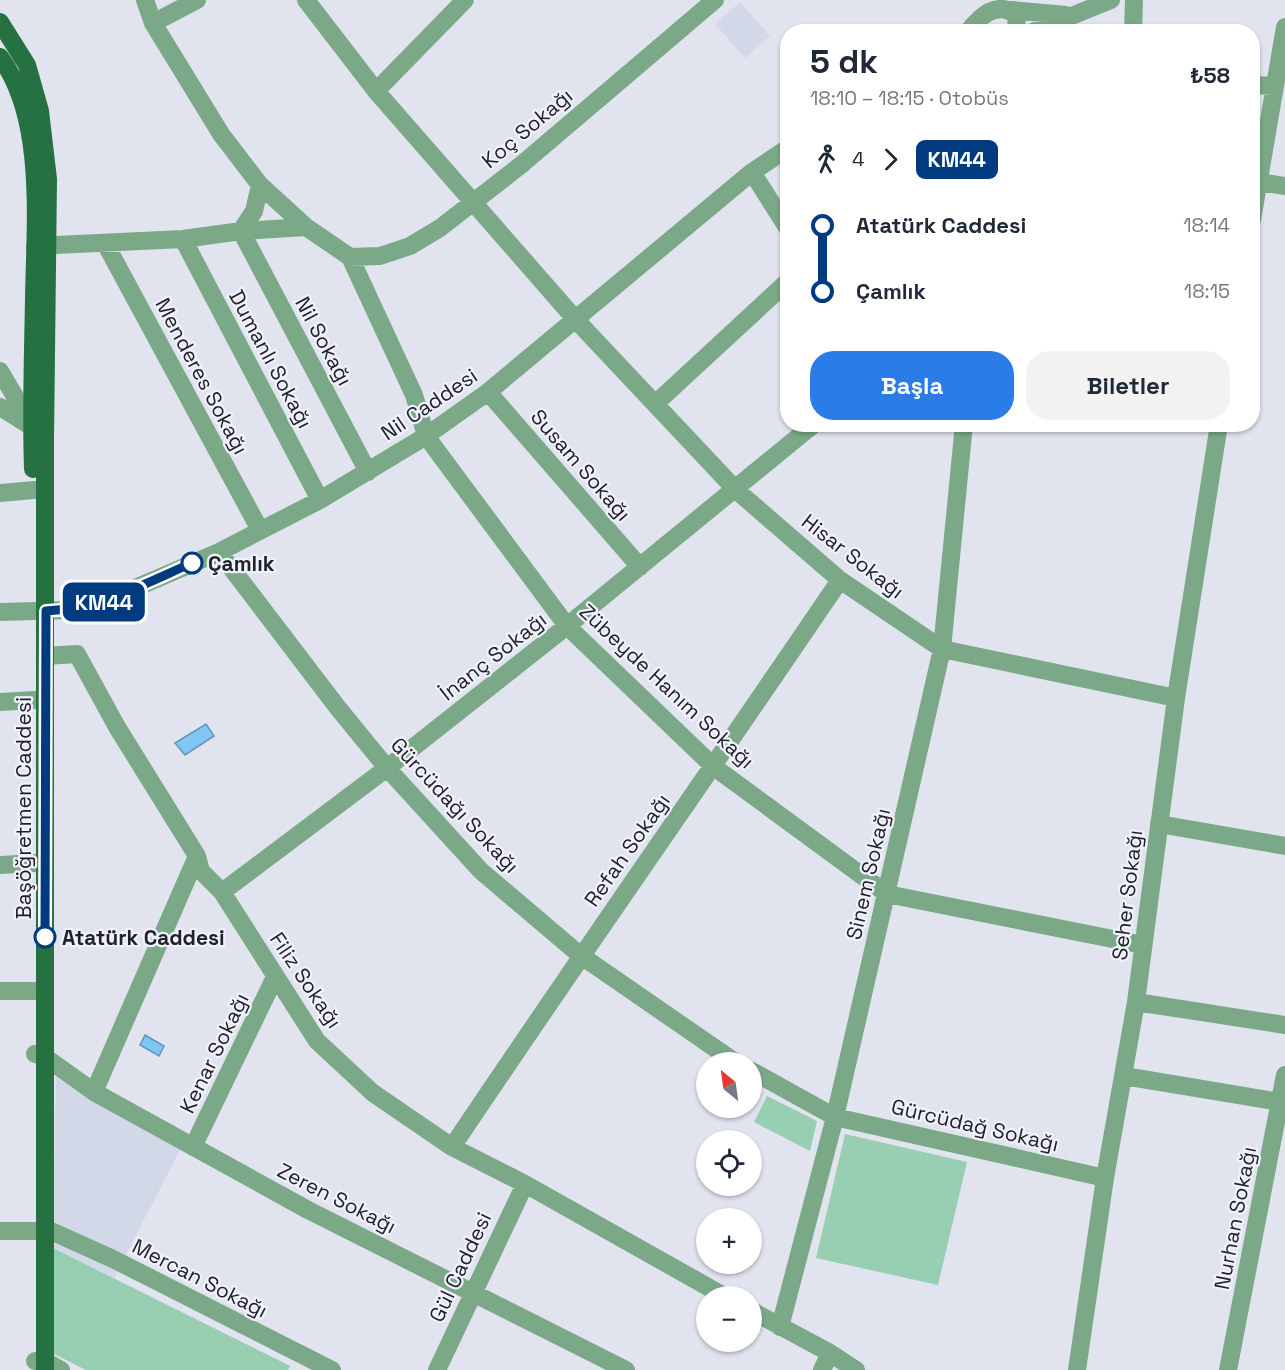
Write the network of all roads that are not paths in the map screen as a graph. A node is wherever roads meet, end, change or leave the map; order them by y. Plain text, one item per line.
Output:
1 (145, 0) edge
2 (197, 0) edge
3 (306, 0) edge
4 (465, 0) edge
5 (716, 0) edge
6 (1111, 0) edge
7 (1134, 0) edge
8 (1008, 6) edge
9 (983, 14) edge
10 (1071, 15) junction
11 (0, 22) edge
12 (153, 23) junction
13 (1018, 24) edge
14 (1050, 24) edge
15 (1133, 24) edge
16 (1285, 27) edge
17 (7, 61) edge
18 (1282, 63) edge
19 (1260, 86) edge
20 (1275, 87) junction
21 (376, 91) junction
22 (780, 153) edge
23 (752, 172) junction
24 (1260, 176) edge
25 (1260, 182) edge
26 (260, 185) junction
27 (1285, 186) edge
28 (474, 201) junction
29 (780, 216) edge
30 (306, 227) junction
31 (241, 231) junction
32 (183, 239) junction
33 (105, 243) junction
34 (41, 246) junction
35 (350, 257) junction
36 (780, 288) edge
37 (576, 320) junction
38 (0, 370) edge
39 (489, 392) junction
40 (655, 404) junction
41 (0, 406) edge
42 (32, 427) junction
43 (805, 432) edge
44 (963, 432) edge
45 (1218, 432) edge
46 (426, 436) junction
47 (45, 440) junction
48 (368, 472) junction
49 (34, 490) junction
50 (736, 490) junction
51 (0, 493) edge
52 (320, 500) junction
53 (260, 530) junction
54 (219, 552) junction
55 (640, 567) junction
56 (840, 580) junction
57 (40, 611) junction
58 (0, 612) edge
59 (567, 627) junction
60 (942, 649) junction
61 (45, 656) junction
62 (1176, 698) junction
63 (35, 700) junction
64 (0, 702) edge
65 (714, 767) junction
66 (387, 768) junction
67 (1159, 824) junction
68 (1285, 846) edge
69 (197, 856) junction
70 (35, 863) junction
71 (0, 865) edge
72 (222, 892) junction
73 (887, 894) junction
74 (1143, 945) junction
75 (580, 955) junction
76 (275, 977) junction
77 (0, 991) edge
78 (34, 991) junction
79 (1136, 1002) junction
80 (1285, 1025) edge
81 (721, 1052) edge
82 (40, 1056) junction
83 (1285, 1075) edge
84 (1124, 1076) junction
85 (762, 1077) edge
86 (94, 1092) junction
87 (1280, 1102) junction
88 (835, 1117) junction
89 (452, 1146) junction
90 (193, 1147) junction
91 (1105, 1178) junction
92 (525, 1184) junction
93 (0, 1231) edge
94 (40, 1231) junction
95 (706, 1286) edge
96 (472, 1292) junction
97 (762, 1317) edge
98 (780, 1327) junction
99 (830, 1353) junction
100 (40, 1366) edge
101 (61, 1370) edge
102 (332, 1370) edge
103 (437, 1370) edge
104 (626, 1370) edge
105 (822, 1370) edge
106 (856, 1370) edge
107 (1077, 1370) edge
108 (1228, 1370) edge

1 - 12 street
2 - 12 street
3 - 21 street, Hisar Sokağı
4 - 21 street
5 - 28 street, Koç Sokağı
6 - 10 street
7 - 15 street
8 - 9 street
8 - 10 street
8 - 13 street
10 - 14 street
11 - 17 main road, Başöğretmen Caddesi
12 - 26 street
16 - 18 street
17 - 34 main road, Başöğretmen Caddesi
18 - 20 street
19 - 20 street
20 - 24 street
21 - 28 street, Hisar Sokağı
22 - 23 street, Nil Caddesi
23 - 29 street
23 - 37 street, Nil Caddesi
25 - 27 street
26 - 30 street
26 - 31 street
28 - 35 street, Koç Sokağı
28 - 37 street, Hisar Sokağı
30 - 31 street
30 - 35 street
31 - 32 street
31 - 48 street, Nil Sokağı
32 - 33 street
32 - 52 street, Dumanlı Sokağı
33 - 34 street
33 - 53 street, Menderes Sokağı
34 - 42 main road, Başöğretmen Caddesi
34 - 47 main road, Başöğretmen Caddesi
35 - 46 street
36 - 40 street
37 - 39 street, Nil Caddesi
37 - 40 street, Hisar Sokağı
38 - 42 street
39 - 46 street, Nil Caddesi
39 - 55 street, Susam Sokağı
40 - 50 street, Hisar Sokağı
41 - 42 street
42 - 47 street
42 - 49 main road, Başöğretmen Caddesi
43 - 50 street, İnanç Sokağı
44 - 60 street, Sinem Sokağı
45 - 62 street, Seher Sokağı
46 - 48 street, Nil Caddesi
46 - 59 street, Zübeyde Hanım Sokağı
47 - 57 main road, Başöğretmen Caddesi
48 - 52 street, Nil Caddesi
49 - 51 street
49 - 57 main road, Başöğretmen Caddesi
50 - 55 street, İnanç Sokağı
50 - 56 street, Hisar Sokağı
52 - 53 street, Nil Caddesi
53 - 54 street, Nil Caddesi
54 - 57 street, Nil Caddesi
54 - 66 street, Gürcüdağı Sokağı
55 - 59 street, İnanç Sokağı
56 - 60 street, Hisar Sokağı
56 - 65 street, Refah Sokağı
57 - 58 street, Nil Caddesi
57 - 61 main road, Başöğretmen Caddesi
57 - 63 main road, Başöğretmen Caddesi
59 - 65 street, Zübeyde Hanım Sokağı
59 - 66 street, İnanç Sokağı
60 - 62 street, Hisar Sokağı
60 - 73 street, Sinem Sokağı
61 - 69 street, Filiz Sokağı
61 - 82 main road, Başöğretmen Caddesi
62 - 67 street, Seher Sokağı
63 - 64 street
63 - 70 main road, Başöğretmen Caddesi
65 - 73 street, Zübeyde Hanım Sokağı
65 - 75 street, Refah Sokağı
66 - 72 street, İnanç Sokağı
66 - 75 street, Gürcüdağı Sokağı
67 - 68 street
67 - 74 street, Seher Sokağı
69 - 72 street, Filiz Sokağı
69 - 86 street
70 - 71 street
70 - 78 main road, Başöğretmen Caddesi
72 - 76 street, Filiz Sokağı
73 - 74 street, Zübeyde Hanım Sokağı
73 - 88 street, Sinem Sokağı
74 - 79 street, Seher Sokağı
75 - 81 street, Gürcüdağı Sokağı
75 - 89 street, Refah Sokağı
76 - 89 street, Filiz Sokağı
76 - 90 street, Kenar Sokağı
77 - 78 street
78 - 82 main road, Başöğretmen Caddesi
79 - 80 street
79 - 84 street, Seher Sokağı
82 - 86 street, Zeren Sokağı
82 - 94 main road, Başöğretmen Caddesi
83 - 87 street, Nurhan Sokağı
84 - 87 street
84 - 91 street, Seher Sokağı
85 - 88 street
86 - 90 street, Zeren Sokağı
87 - 108 street, Nurhan Sokağı
88 - 91 street, Gürcüdağ Sokağı
88 - 98 street, Sinem Sokağı
89 - 92 street, Filiz Sokağı
90 - 96 street, Zeren Sokağı
91 - 107 street, Seher Sokağı
92 - 95 street, Filiz Sokağı
92 - 96 street, Gül Caddesi
93 - 94 street
94 - 100 main road, Başöğretmen Caddesi
94 - 102 street, Mercan Sokağı
96 - 103 street, Gül Caddesi
96 - 104 street, Zeren Sokağı
97 - 98 street
98 - 99 street
99 - 105 street
99 - 106 street
100 - 101 street

